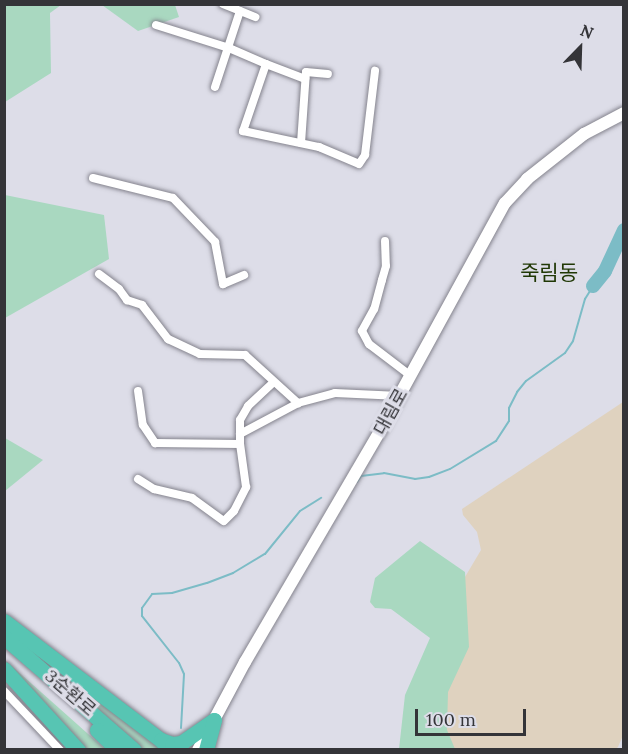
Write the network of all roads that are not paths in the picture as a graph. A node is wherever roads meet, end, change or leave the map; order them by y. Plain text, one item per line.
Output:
1 (223, 4) edge
2 (240, 11) junction
3 (255, 17) dead end
4 (156, 25) dead end
5 (229, 48) junction
6 (266, 64) junction
7 (375, 71) dead end
8 (328, 74) dead end
9 (305, 79) junction
10 (215, 87) dead end
11 (624, 113) edge
12 (301, 143) junction
13 (93, 178) dead end
14 (386, 241) dead end
15 (99, 274) dead end
16 (244, 275) dead end
17 (411, 376) junction
18 (274, 382) junction
19 (138, 391) dead end
20 (400, 396) junction
21 (298, 403) junction
22 (240, 434) junction
23 (240, 444) junction
24 (138, 479) dead end
25 (4, 621) edge
26 (4, 637) edge
27 (4, 650) edge
28 (4, 669) edge
29 (4, 692) edge
30 (214, 720) junction
31 (165, 745) edge
32 (134, 749) edge
33 (60, 750) edge
34 (78, 750) edge
35 (118, 750) edge
36 (198, 750) edge
37 (206, 750) edge

1 - 2 street
2 - 3 street
2 - 5 street
4 - 5 street
5 - 6 street
5 - 10 street
6 - 9 street
6 - 12 street
7 - 12 street
8 - 9 street
9 - 12 street
11 - 17 street, 대림로
13 - 16 street
14 - 17 street
15 - 18 street
17 - 20 street, 대림로
18 - 21 street
18 - 22 street
19 - 23 street
20 - 21 street
20 - 30 street, 대림로
21 - 22 street
22 - 23 street
23 - 24 street
25 - 31 highway
26 - 32 highway, 3순환로
27 - 35 highway, 3순환로
28 - 34 highway
29 - 33 street
30 - 31 highway
30 - 36 street, 대림로
30 - 37 highway

